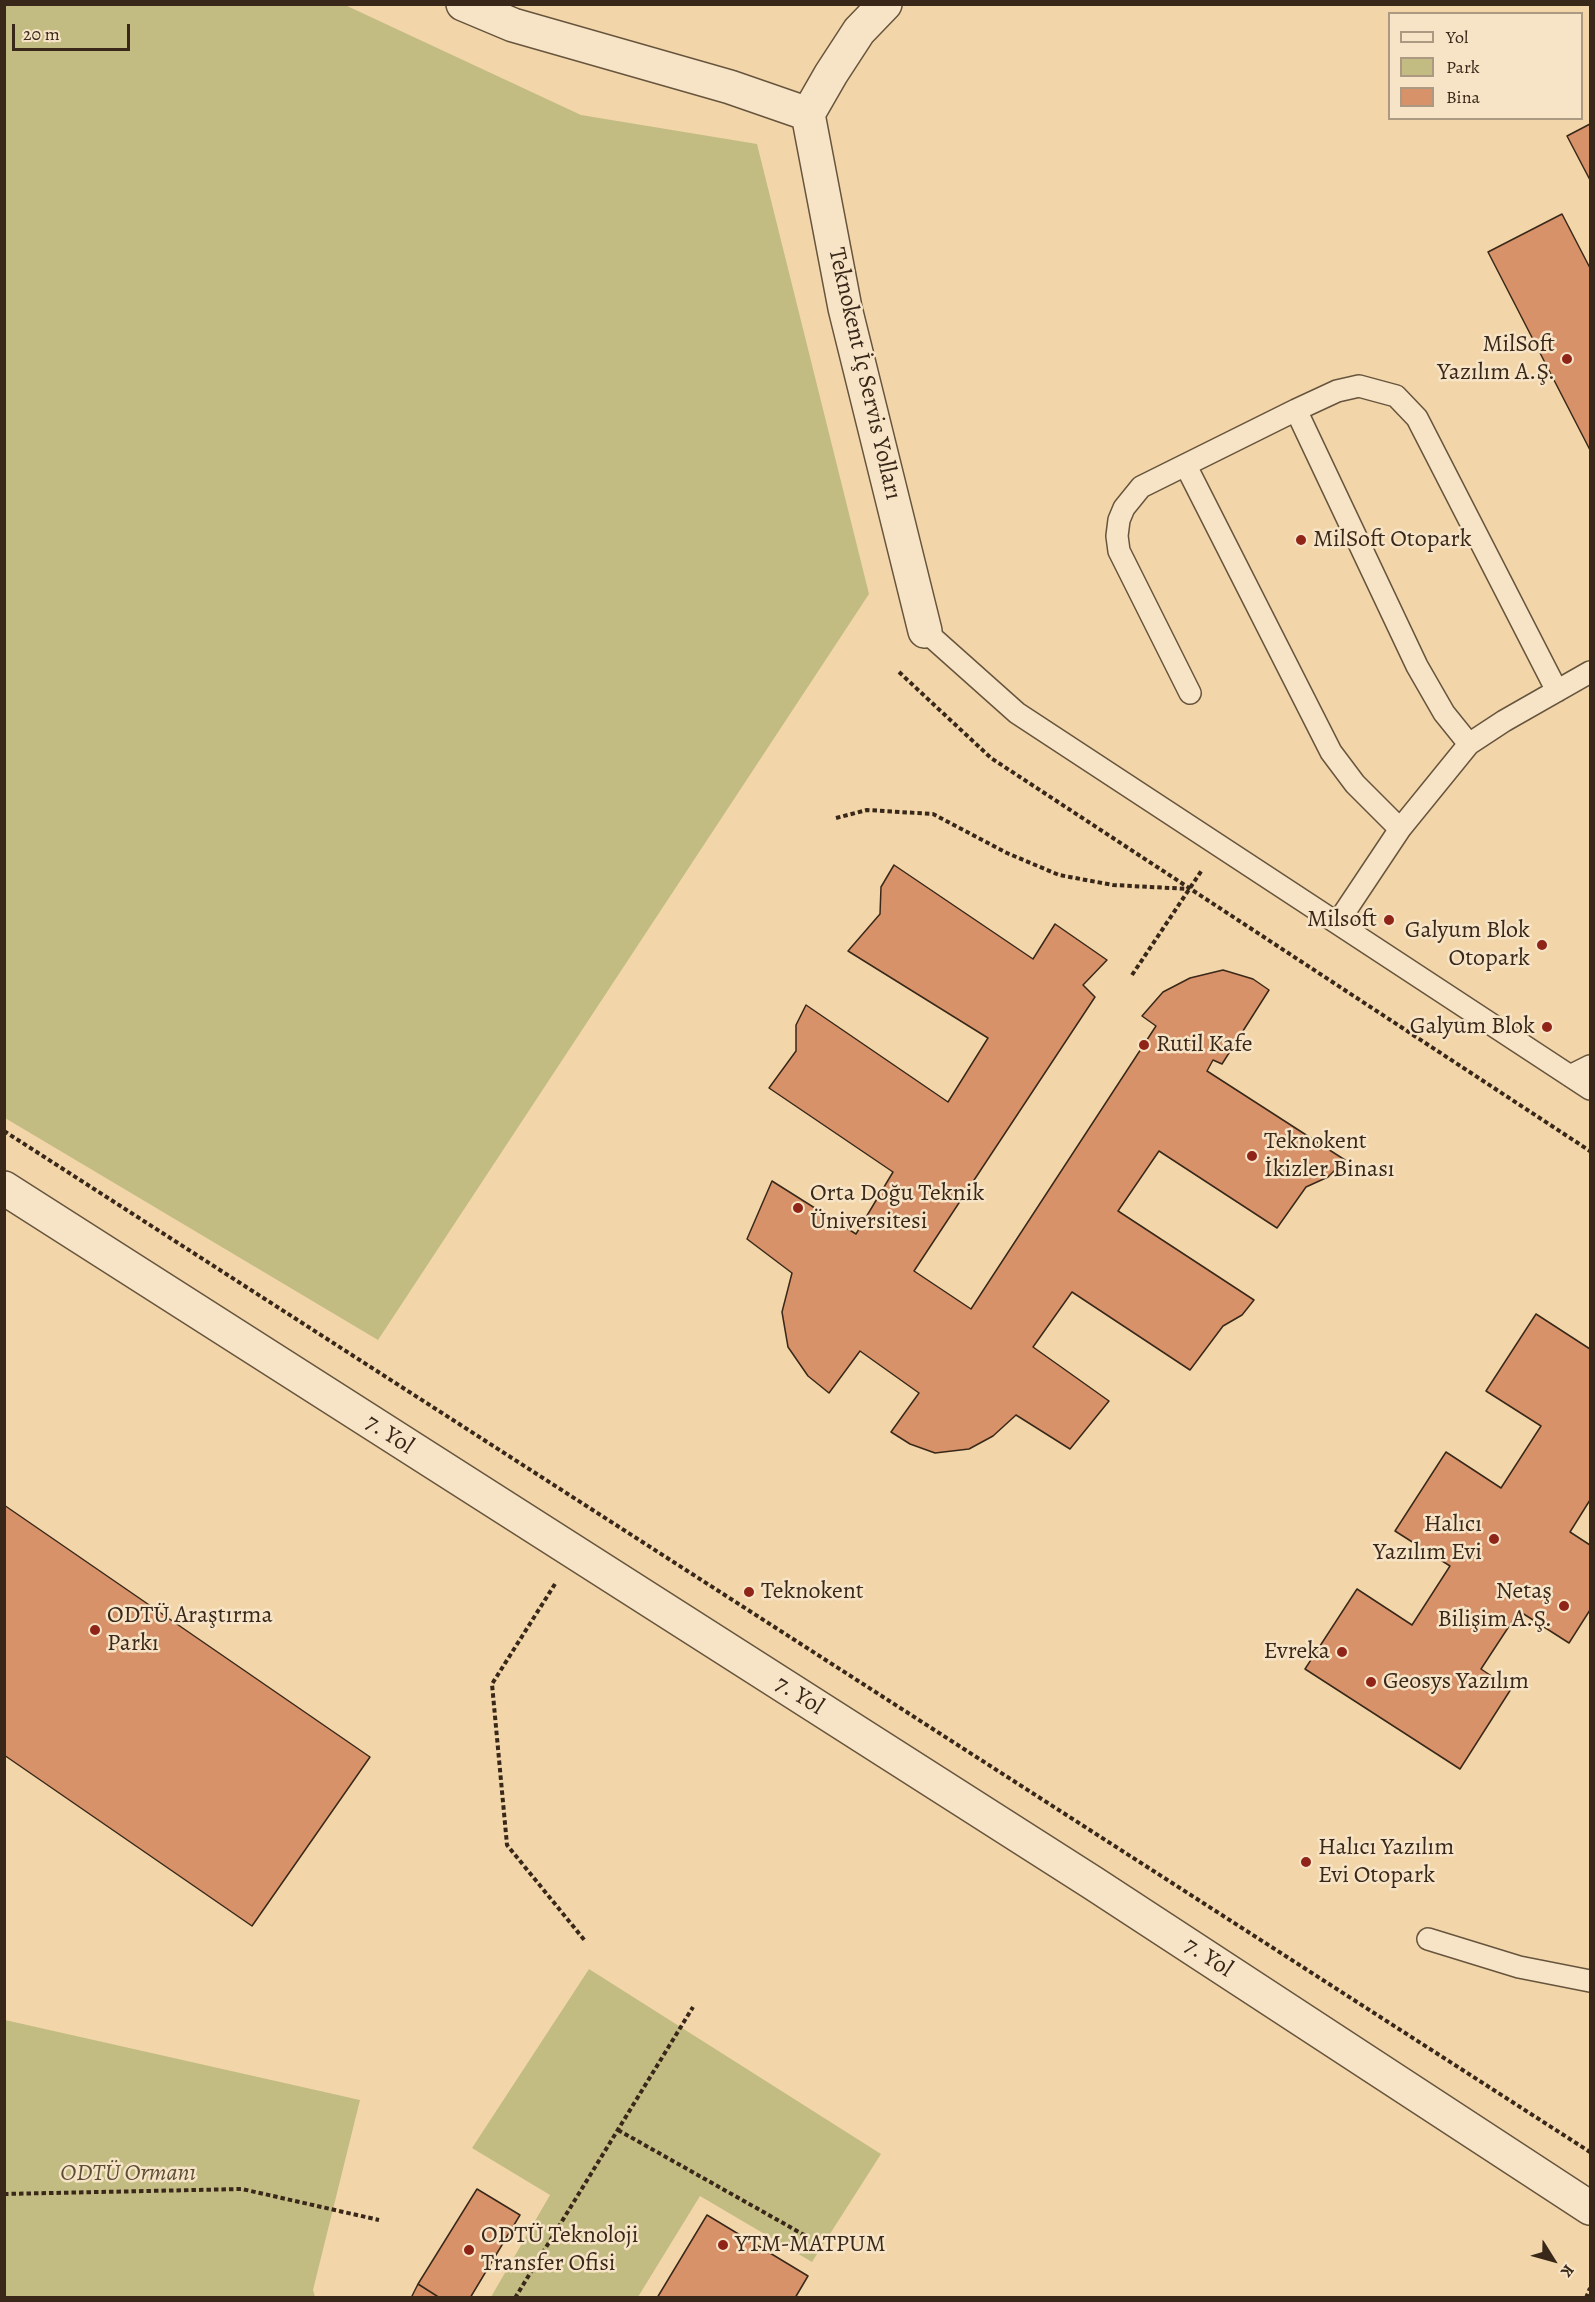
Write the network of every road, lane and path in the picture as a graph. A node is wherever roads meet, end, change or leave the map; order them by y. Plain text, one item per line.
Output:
1 (463, 4) edge
2 (885, 4) edge
3 (808, 114) junction
4 (1296, 410) junction
5 (1186, 466) junction
6 (925, 631) joint
7 (899, 672) dead end
8 (1590, 672) edge
9 (1557, 691) junction
10 (1190, 693) dead end
11 (1468, 744) junction
12 (836, 818) dead end
13 (1400, 829) junction
14 (1220, 844) junction
15 (1190, 889) junction
16 (1338, 922) junction
17 (1132, 975) dead end
18 (1590, 1066) edge
19 (1570, 1076) junction
20 (1590, 1089) edge
21 (4, 1131) edge
22 (1590, 1151) edge
23 (4, 1188) edge
24 (575, 1553) junction
25 (1428, 1939) dead end
26 (586, 1942) dead end
27 (1590, 1981) edge
28 (693, 2007) dead end
29 (618, 2130) junction
30 (1590, 2152) edge
31 (4, 2194) edge
32 (1590, 2208) edge
33 (379, 2220) dead end
34 (806, 2236) dead end
35 (1590, 2288) edge
36 (515, 2298) edge
37 (1586, 2298) edge

1 - 3 street
2 - 3 street
3 - 6 street, Teknokent İç Servis Yolları
4 - 5 lane
4 - 9 lane
4 - 11 lane
5 - 10 lane
5 - 13 lane
6 - 14 lane
7 - 15 path
8 - 9 lane
9 - 11 lane
11 - 13 lane
12 - 15 path
13 - 16 lane
14 - 15 path
14 - 16 lane
15 - 17 path
15 - 22 path
16 - 19 lane
18 - 19 lane
19 - 20 lane
21 - 30 path
23 - 24 street, 7. Yol
24 - 26 path
24 - 32 street, 7. Yol
25 - 27 lane
28 - 29 path
29 - 34 path
29 - 36 path
31 - 33 path
35 - 37 path

